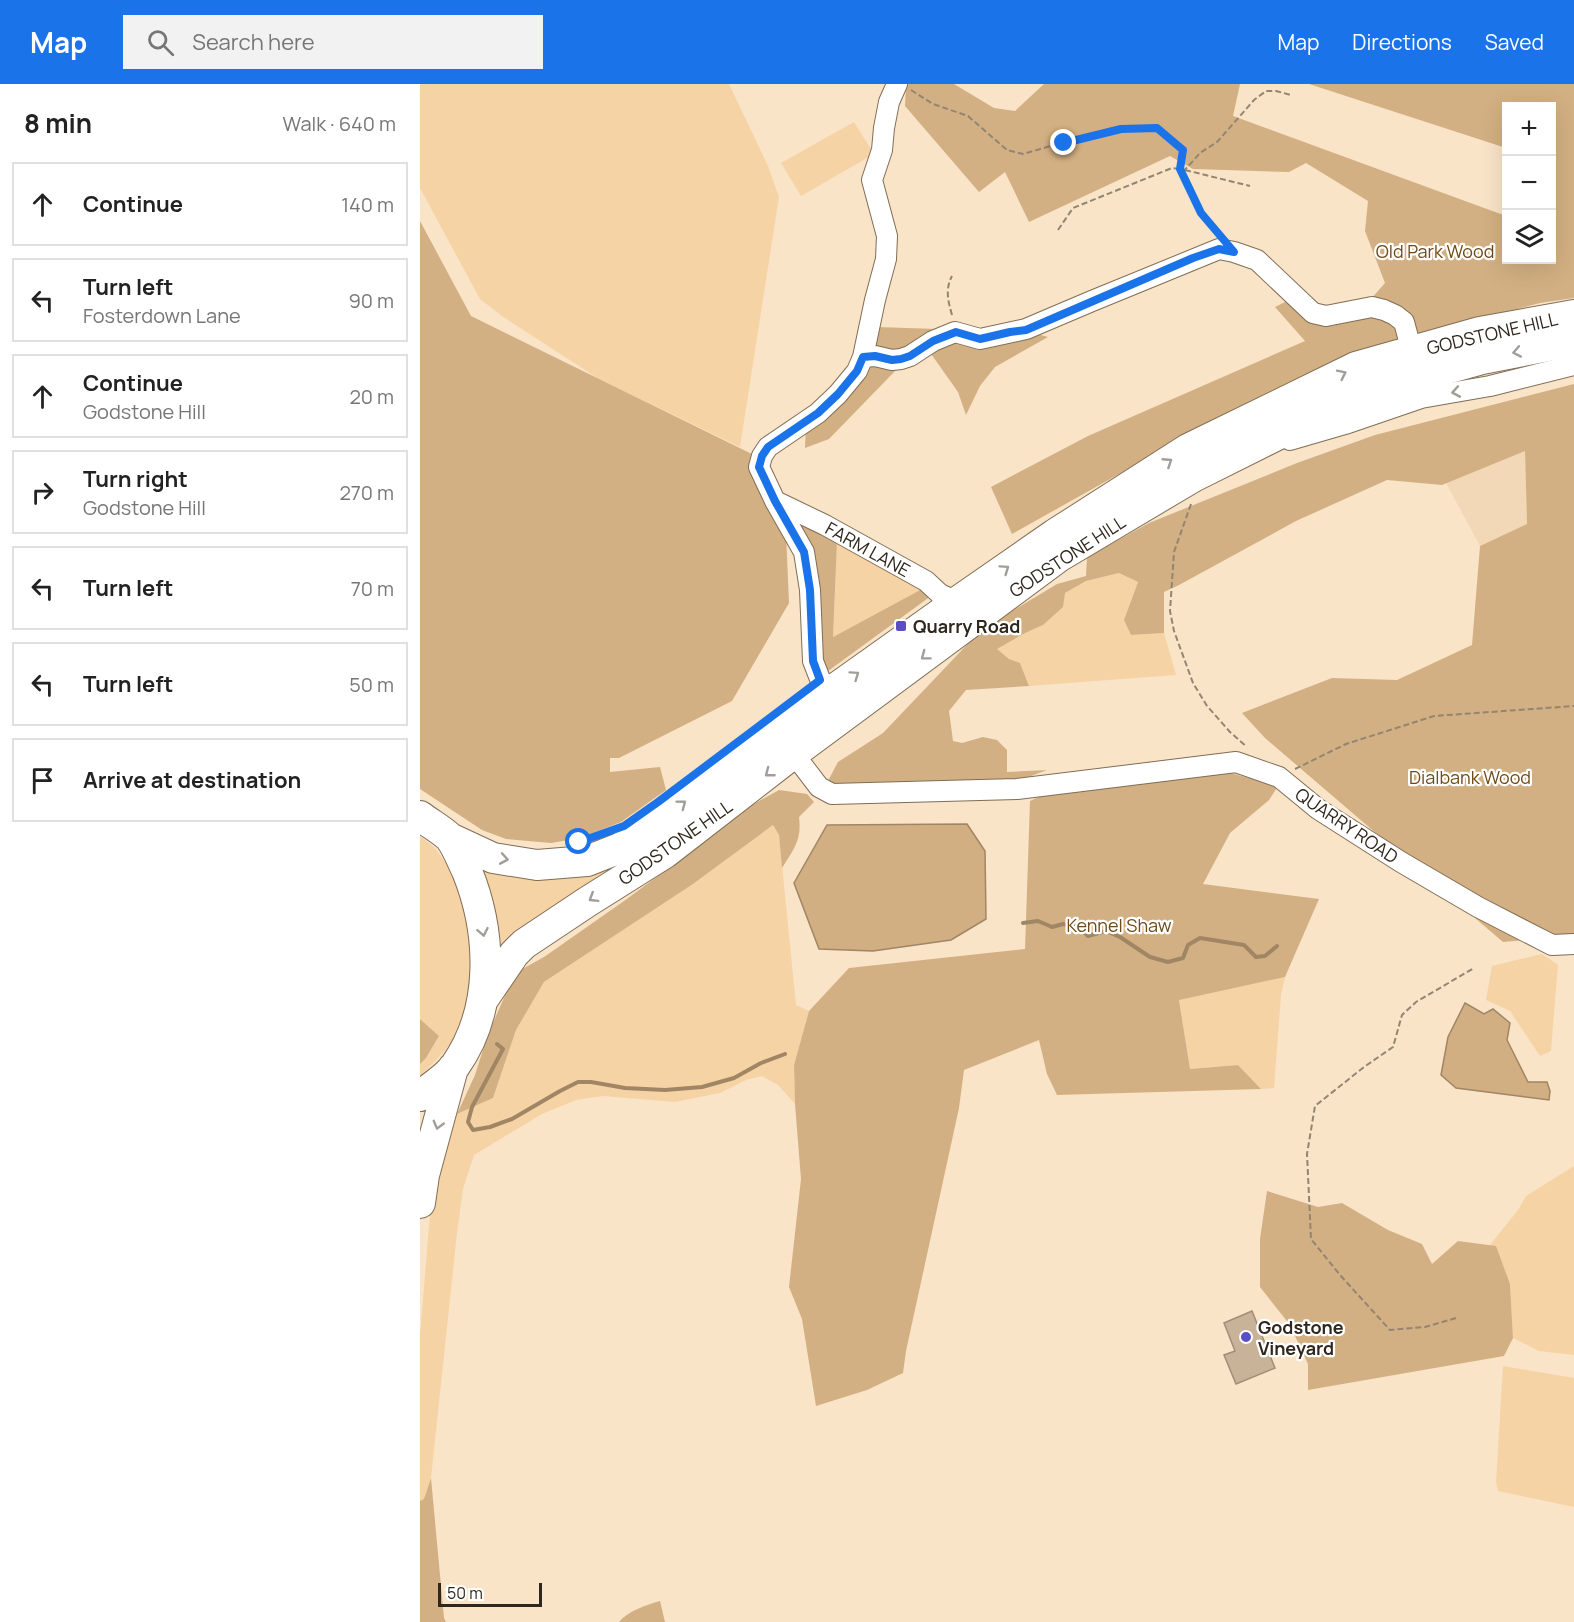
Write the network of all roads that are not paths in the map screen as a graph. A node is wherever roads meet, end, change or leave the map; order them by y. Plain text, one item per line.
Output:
1 (905, 88) edge
2 (1574, 315) edge
3 (1574, 341) edge
4 (1412, 352) junction
5 (863, 357) junction
6 (1574, 365) edge
7 (1252, 447) junction
8 (775, 501) junction
9 (957, 602) junction
10 (829, 693) junction
11 (783, 744) junction
12 (420, 816) edge
13 (450, 838) junction
14 (1574, 944) edge
15 (484, 998) junction
16 (453, 1068) junction
17 (420, 1096) edge
18 (420, 1203) edge

1 - 5 street
2 - 4 highway, GODSTONE HILL
3 -> 7 highway, GODSTONE HILL
4 - 5 street
9 -> 4 highway, GODSTONE HILL
5 - 8 street
6 -> 7 street
7 -> 11 highway, GODSTONE HILL
8 - 9 street, FARM LANE
8 - 10 street
10 -> 9 highway, GODSTONE HILL
10 - 11 highway, GODSTONE HILL
13 -> 11 highway, GODSTONE HILL
11 - 14 street, QUARRY ROAD
11 -> 15 highway, GODSTONE HILL
12 - 13 highway, GODSTONE HILL
13 -> 15 highway
15 - 16 highway
16 - 17 highway
16 -> 18 highway

